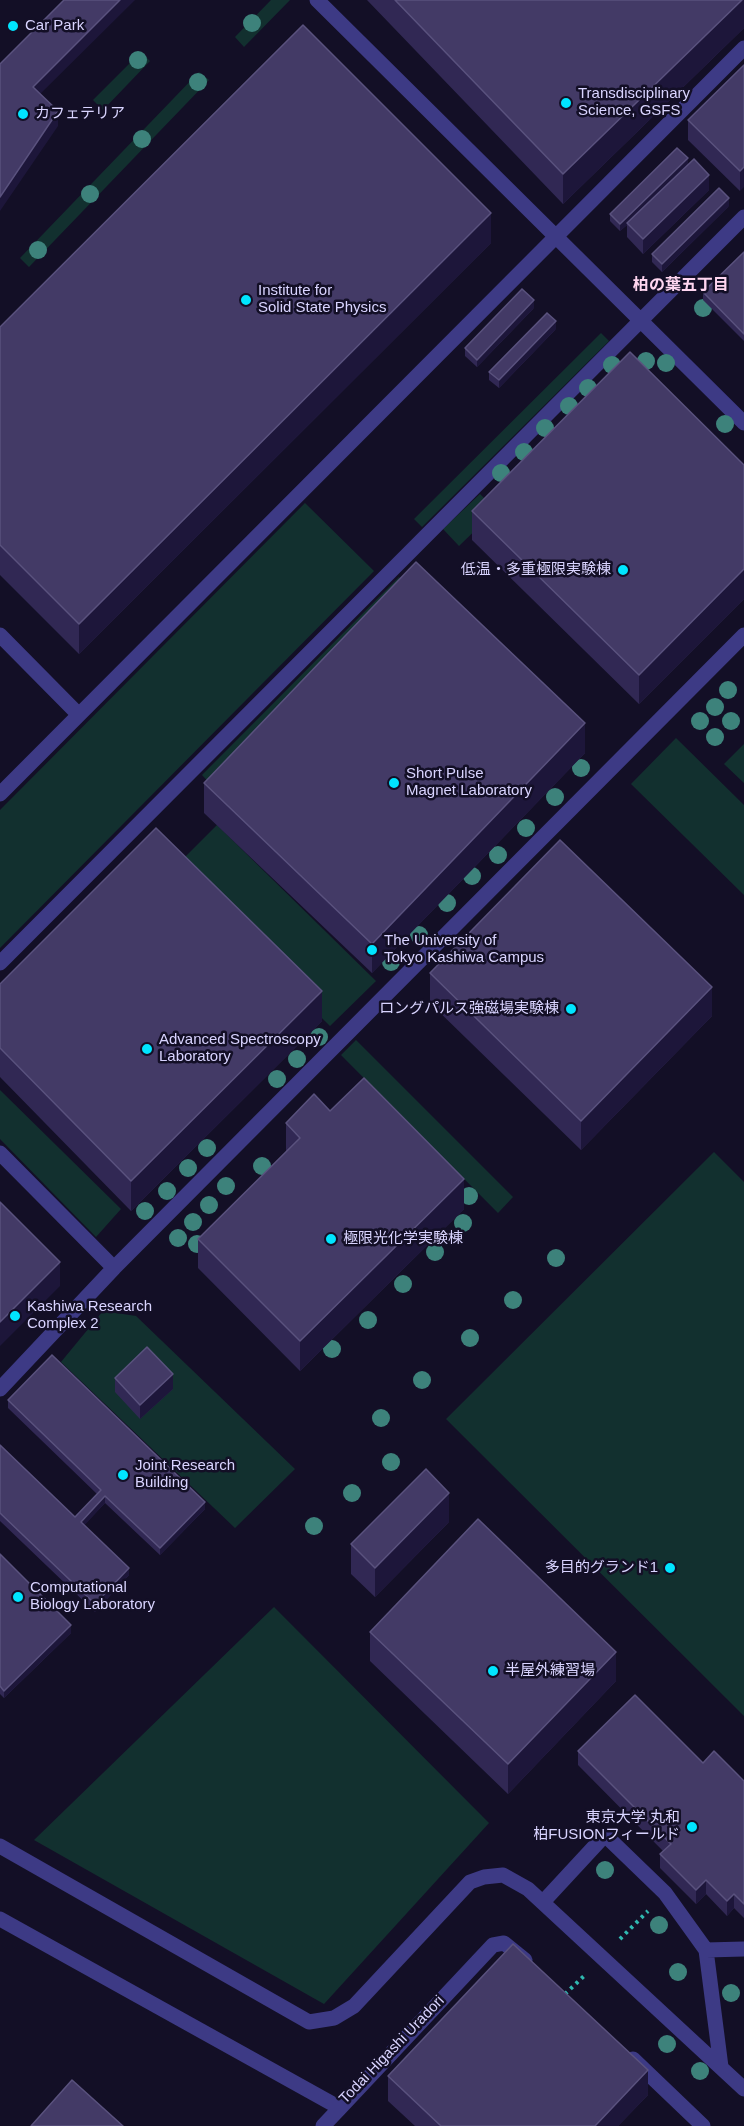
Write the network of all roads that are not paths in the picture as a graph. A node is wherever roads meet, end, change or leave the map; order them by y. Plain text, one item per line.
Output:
1 (317, 0) edge
2 (744, 48) edge
3 (744, 218) edge
4 (556, 237) junction
5 (641, 321) junction
6 (744, 423) edge
7 (0, 635) edge
8 (744, 635) edge
9 (78, 714) junction
10 (0, 794) edge
11 (0, 963) edge
12 (0, 1153) edge
13 (114, 1268) junction
14 (0, 1389) edge
15 (0, 1846) edge
16 (543, 1902) junction
17 (0, 1919) edge
18 (744, 1948) edge
19 (706, 1950) junction
20 (565, 1994) edge
21 (626, 2052) edge
22 (721, 2067) junction
23 (744, 2089) edge
24 (340, 2108) junction
25 (323, 2126) edge
26 (703, 2126) edge

1 - 4 street
2 - 4 street
3 - 5 street
4 - 5 street
4 - 9 street
5 - 6 street
5 - 11 street
7 - 9 street
8 - 13 street
9 - 10 street
12 - 13 street
13 - 14 street
15 - 16 street
16 - 19 street
16 - 22 street
17 - 24 street, Todai Higashi Uradori
18 - 19 street
19 - 22 street
20 - 24 street, Todai Higashi Uradori
21 - 26 street
22 - 23 street
24 - 25 street

